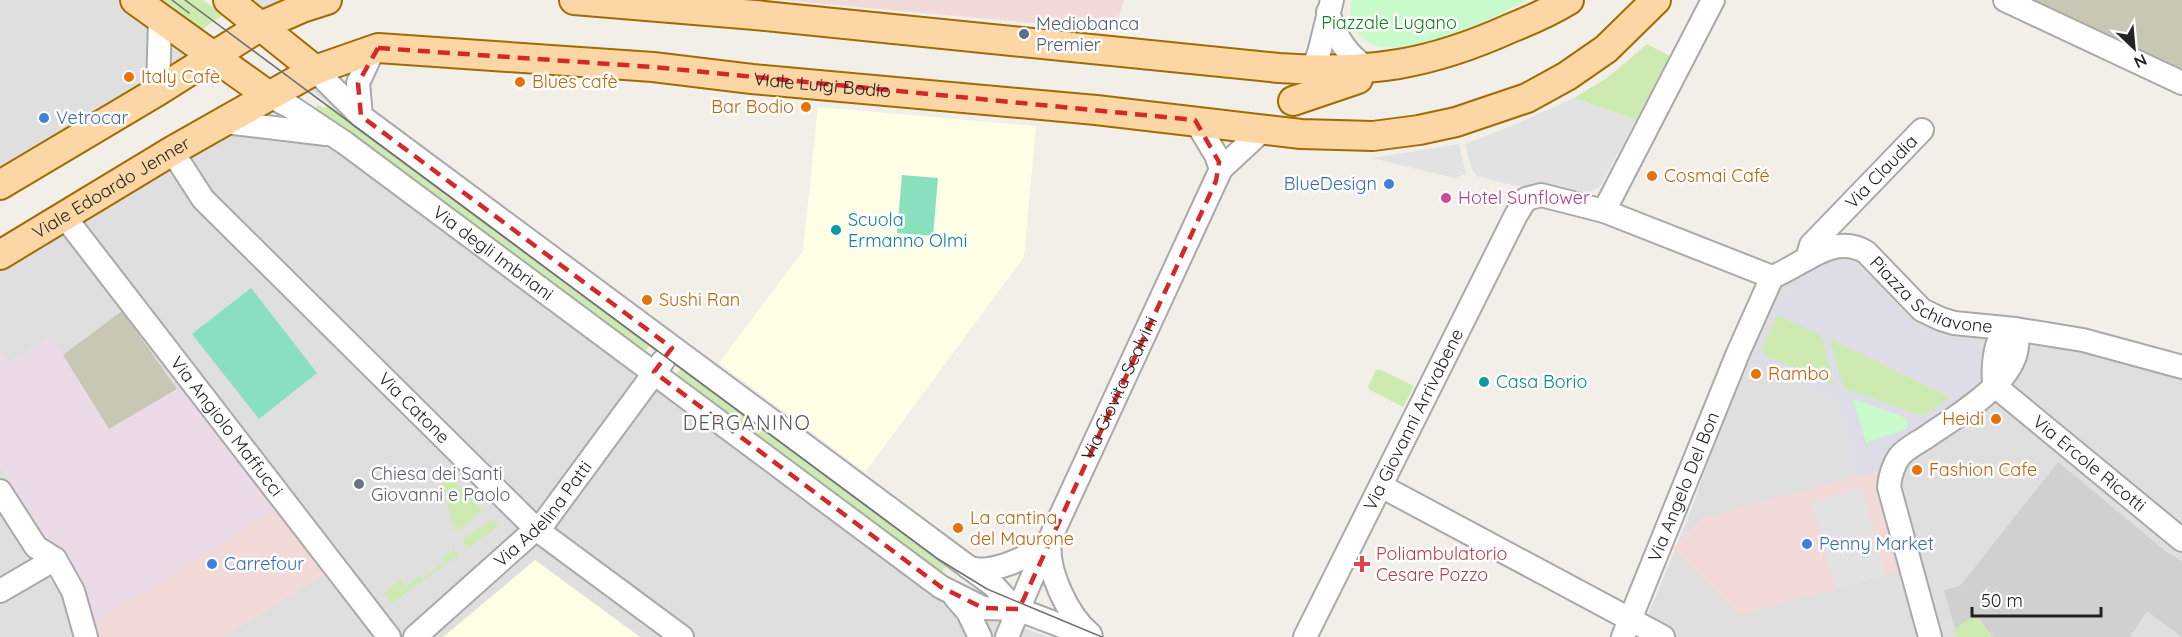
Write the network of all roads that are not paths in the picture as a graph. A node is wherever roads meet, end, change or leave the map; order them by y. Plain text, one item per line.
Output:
1 (135, 0) edge
2 (228, 0) edge
3 (327, 0) edge
4 (574, 0) edge
5 (1569, 0) edge
6 (1656, 0) edge
7 (1713, 0) edge
8 (2005, 0) edge
9 (614, 1) edge
10 (661, 4) edge
11 (1330, 6) edge
12 (160, 19) junction
13 (261, 26) junction
14 (378, 48) junction
15 (213, 56) junction
16 (1412, 63) junction
17 (1369, 69) junction
18 (315, 70) junction
19 (1312, 70) junction
20 (2182, 83) edge
21 (158, 91) junction
22 (269, 96) junction
23 (1293, 101) junction
24 (361, 116) junction
25 (1195, 120) junction
26 (224, 122) junction
27 (1264, 129) junction
28 (1922, 130) dead end
29 (334, 135) junction
30 (172, 151) junction
31 (1221, 170) junction
32 (0, 185) edge
33 (1604, 211) junction
34 (1839, 214) junction
35 (64, 216) junction
36 (1855, 246) junction
37 (0, 255) edge
38 (1807, 259) junction
39 (1772, 277) junction
40 (2015, 329) junction
41 (672, 348) junction
42 (2182, 367) edge
43 (654, 372) junction
44 (1995, 386) junction
45 (1381, 486) junction
46 (0, 491) edge
47 (536, 528) junction
48 (2179, 531) edge
49 (1051, 537) junction
50 (55, 559) junction
51 (968, 567) junction
52 (947, 590) junction
53 (0, 591) edge
54 (1019, 609) junction
55 (1626, 628) edge
56 (86, 637) edge
57 (389, 637) edge
58 (415, 637) edge
59 (682, 637) edge
60 (980, 637) edge
61 (1007, 637) edge
62 (1092, 637) edge
63 (1305, 637) edge
64 (1663, 637) edge
65 (1930, 637) edge

1 - 12 main road
2 - 13 main road
3 - 13 main road
4 - 9 main road
5 - 16 main road
6 - 27 main road
7 - 33 street
8 - 20 street
9 - 10 main road
10 - 19 main road
11 - 17 street
11 - 19 street
12 - 15 main road
12 - 21 street
13 - 15 main road
13 - 18 main road
14 - 18 main road, Viale Edoardo Jenner
14 - 24 street
14 - 25 main road, Viale Luigi Bodio
15 - 21 main road
15 - 22 main road
16 - 17 main road
16 - 23 main road
17 - 19 main road
18 - 22 main road, Viale Edoardo Jenner
18 - 24 street, Via degli Imbriani
19 - 23 main road
21 - 32 main road
22 - 26 main road, Viale Edoardo Jenner
22 - 29 street, Via degli Imbriani
23 - 27 main road
24 - 41 street, Via degli Imbriani
25 - 27 main road, Viale Luigi Bodio
25 - 31 street
26 - 29 street
26 - 30 main road, Viale Edoardo Jenner
27 - 31 street, Via Giovita Scalvini
28 - 34 street, Via Claudia
29 - 43 street, Via degli Imbriani
30 - 35 main road, Viale Edoardo Jenner
30 - 47 street, Via Catone
31 - 49 street, Via Giovita Scalvini
33 - 39 street
33 - 45 street, Via Giovanni Arrivabene
34 - 36 street, Piazza Schiavone
34 - 38 street
35 - 37 main road, Viale Edoardo Jenner
35 - 57 street, Via Angiolo Maffucci
36 - 38 street, Piazza Schiavone
36 - 40 street, Piazza Schiavone
38 - 39 street, Piazza Schiavone
39 - 55 street, Via Angelo Del Bon
40 - 42 street
40 - 44 street, Piazza Schiavone
41 - 43 street
41 - 51 street, Via degli Imbriani
43 - 47 street, Via Adelina Patti
43 - 52 street, Via degli Imbriani
44 - 48 street, Via Ercole Ricotti
44 - 65 street
45 - 55 street
45 - 63 street, Via Giovanni Arrivabene
46 - 50 street
47 - 58 street, Via Adelina Patti
47 - 59 street, Via Catone
49 - 51 street
49 - 54 street, Via Giovita Scalvini
49 - 62 street, Via degli Imbriani
50 - 53 street
50 - 56 street
51 - 54 street, Via degli Imbriani
52 - 54 street, Via degli Imbriani
52 - 60 street, Via degli Imbriani
54 - 61 street, Via Giovita Scalvini
54 - 62 street, Via degli Imbriani
55 - 64 street

